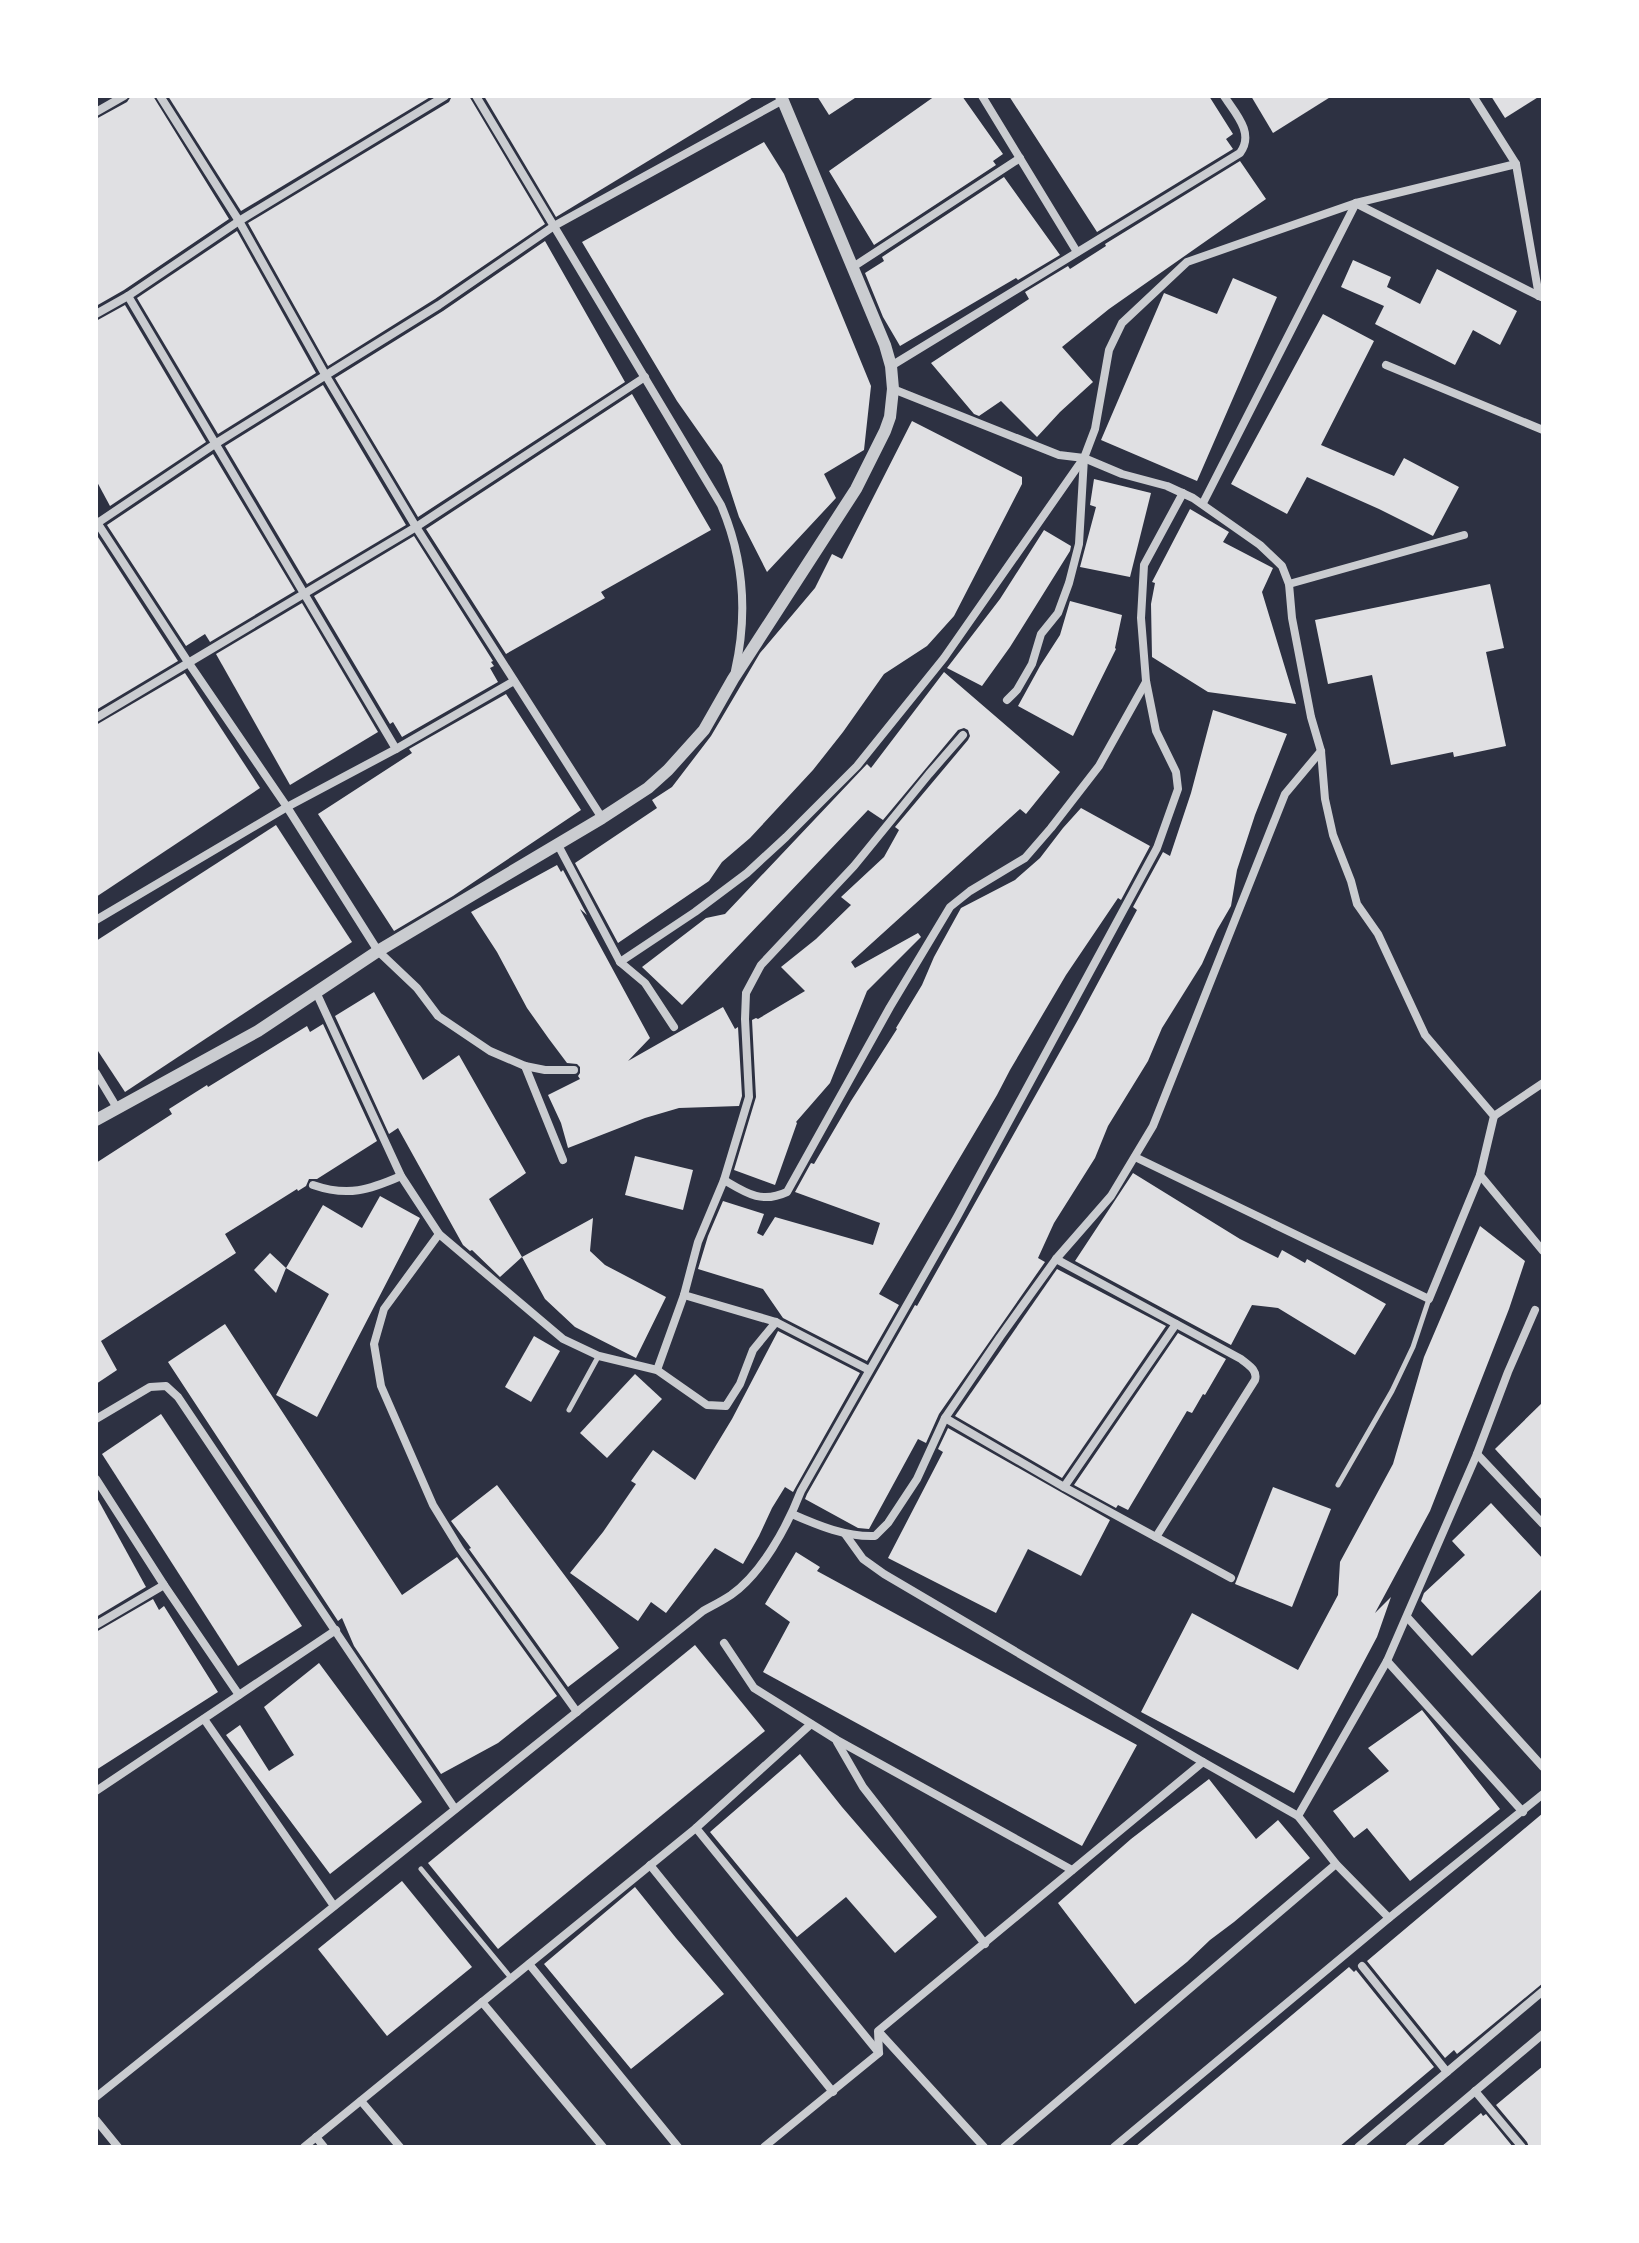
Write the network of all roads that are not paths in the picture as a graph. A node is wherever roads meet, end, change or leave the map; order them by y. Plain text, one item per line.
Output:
1 (124, 96) edge
2 (160, 96) edge
3 (445, 96) edge
4 (476, 96) edge
5 (982, 96) edge
6 (1224, 96) edge
7 (1473, 96) edge
8 (782, 98) edge
9 (96, 112) edge
10 (1020, 158) junction
11 (1516, 164) junction
12 (1356, 203) junction
13 (239, 221) junction
14 (554, 226) junction
15 (1077, 252) junction
16 (853, 267) junction
17 (128, 296) junction
18 (1541, 297) edge
19 (96, 314) edge
20 (1386, 365) dead end
21 (891, 366) junction
22 (326, 376) junction
23 (645, 377) junction
24 (893, 389) junction
25 (1543, 430) edge
26 (215, 444) junction
27 (1084, 458) junction
28 (1183, 493) junction
29 (1203, 503) junction
30 (97, 523) edge
31 (416, 527) junction
32 (1464, 535) dead end
33 (1289, 584) junction
34 (303, 595) junction
35 (188, 662) junction
36 (733, 679) junction
37 (514, 681) junction
38 (1146, 681) junction
39 (1007, 700) dead end
40 (96, 718) edge
41 (963, 735) dead end
42 (396, 749) junction
43 (1321, 751) junction
44 (287, 807) junction
45 (602, 818) junction
46 (558, 845) junction
47 (96, 920) edge
48 (378, 951) junction
49 (620, 962) junction
50 (316, 992) junction
51 (674, 1027) dead end
52 (525, 1066) junction
53 (574, 1070) dead end
54 (96, 1073) edge
55 (1543, 1083) edge
56 (117, 1108) junction
57 (1494, 1116) junction
58 (96, 1120) edge
59 (1135, 1157) junction
60 (563, 1160) dead end
61 (1480, 1175) junction
62 (401, 1176) junction
63 (724, 1180) junction
64 (313, 1185) dead end
65 (439, 1234) junction
66 (1543, 1251) edge
67 (1056, 1259) junction
68 (684, 1295) junction
69 (1429, 1299) junction
70 (1535, 1310) dead end
71 (776, 1322) junction
72 (1176, 1324) junction
73 (599, 1356) junction
74 (657, 1370) junction
75 (869, 1370) junction
76 (569, 1410) dead end
77 (945, 1418) junction
78 (96, 1419) edge
79 (1477, 1454) junction
80 (96, 1479) edge
81 (1338, 1485) dead end
82 (1064, 1487) junction
83 (792, 1514) junction
84 (1543, 1524) edge
85 (844, 1533) junction
86 (1156, 1537) junction
87 (1231, 1578) dead end
88 (164, 1585) junction
89 (1407, 1617) junction
90 (96, 1625) edge
91 (336, 1630) junction
92 (724, 1643) dead end
93 (1387, 1661) junction
94 (239, 1695) junction
95 (577, 1712) junction
96 (204, 1719) junction
97 (811, 1724) junction
98 (837, 1740) junction
99 (1203, 1762) junction
100 (1543, 1767) edge
101 (96, 1791) edge
102 (1543, 1794) edge
103 (455, 1809) junction
104 (1523, 1812) junction
105 (1298, 1816) junction
106 (696, 1828) junction
107 (1336, 1864) junction
108 (650, 1865) junction
109 (421, 1869) dead end
110 (1072, 1870) junction
111 (334, 1906) junction
112 (1389, 1918) junction
113 (985, 1944) junction
114 (529, 1964) junction
115 (1362, 1966) dead end
116 (511, 1978) junction
117 (1543, 1991) edge
118 (482, 2002) junction
119 (878, 2031) junction
120 (1543, 2034) edge
121 (879, 2053) junction
122 (1447, 2072) junction
123 (1475, 2091) junction
124 (833, 2092) junction
125 (96, 2097) edge
126 (361, 2101) junction
127 (96, 2120) edge
128 (316, 2137) junction
129 (767, 2146) edge
130 (118, 2147) edge
131 (304, 2147) edge
132 (324, 2147) edge
133 (400, 2147) edge
134 (603, 2147) edge
135 (678, 2147) edge
136 (984, 2147) edge
137 (1004, 2147) edge
138 (1114, 2147) edge
139 (1358, 2147) edge
140 (1409, 2147) edge
141 (1522, 2147) edge

1 - 9 street
2 - 13 street
3 - 13 street
4 - 14 street
5 - 10 street
6 - 15 street
7 - 11 street
8 - 14 street
8 - 16 street
10 - 15 street
10 - 16 street
11 - 12 street
11 - 18 street
12 - 18 street
12 - 27 street
12 - 29 street
13 - 17 street
13 - 22 street
14 - 22 street
14 - 23 street
15 - 21 street
16 - 21 street
17 - 19 street
17 - 26 street
20 - 25 street
21 - 24 street
22 - 26 street
22 - 31 street
23 - 31 street
23 - 36 street
24 - 27 street
24 - 36 street
26 - 30 street
26 - 34 street
27 - 28 street
27 - 39 street
27 - 49 street
28 - 29 street
28 - 38 street
29 - 33 street
30 - 35 street
31 - 34 street
31 - 37 street
32 - 33 street
33 - 43 street
34 - 35 street
34 - 42 street
35 - 40 street
35 - 44 street
36 - 45 street
37 - 42 street
37 - 45 street
38 - 63 street
38 - 75 street
41 - 63 street
42 - 44 street
43 - 57 street
43 - 59 street
44 - 47 street
44 - 48 street
45 - 46 street
46 - 48 street
46 - 49 street
48 - 50 street
48 - 52 street
49 - 51 street
50 - 56 street
50 - 62 street
52 - 53 street
52 - 60 street
54 - 56 street
55 - 57 street
56 - 58 street
57 - 61 street
59 - 67 street
59 - 69 street
61 - 66 street
61 - 69 street
62 - 64 street
62 - 65 street
63 - 68 street
65 - 73 street
65 - 95 street
67 - 72 street
67 - 77 street
68 - 71 street
68 - 74 street
69 - 81 lane
70 - 79 street
71 - 74 street
71 - 75 street
72 - 82 street
72 - 86 street
73 - 74 street
73 - 76 lane
75 - 83 street
77 - 82 street
77 - 85 street
78 - 91 street
79 - 84 street
79 - 89 street
80 - 88 street
82 - 86 street
83 - 85 street
83 - 95 street
85 - 99 street
86 - 87 street
88 - 90 street
88 - 94 street
89 - 93 street
89 - 100 street
91 - 94 street
91 - 103 street
92 - 97 street
93 - 104 street
93 - 105 street
94 - 96 street
95 - 103 street
96 - 101 street
96 - 111 street
97 - 98 street
97 - 106 street
98 - 110 street
98 - 113 street
99 - 105 street
99 - 110 street
102 - 104 street
103 - 111 street
104 - 112 street
105 - 107 street
106 - 108 street
106 - 121 street
107 - 112 street
107 - 137 street
108 - 114 street
108 - 124 street
109 - 116 lane
110 - 113 street
111 - 125 street
112 - 138 street
113 - 119 street
114 - 116 street
114 - 135 street
115 - 122 street
116 - 118 street
117 - 122 street
118 - 126 street
118 - 134 street
119 - 121 street
119 - 136 street
120 - 123 street
121 - 124 street
122 - 139 street
123 - 140 street
123 - 141 street
124 - 129 street
126 - 128 street
126 - 133 street
127 - 130 street
128 - 131 street
128 - 132 street

